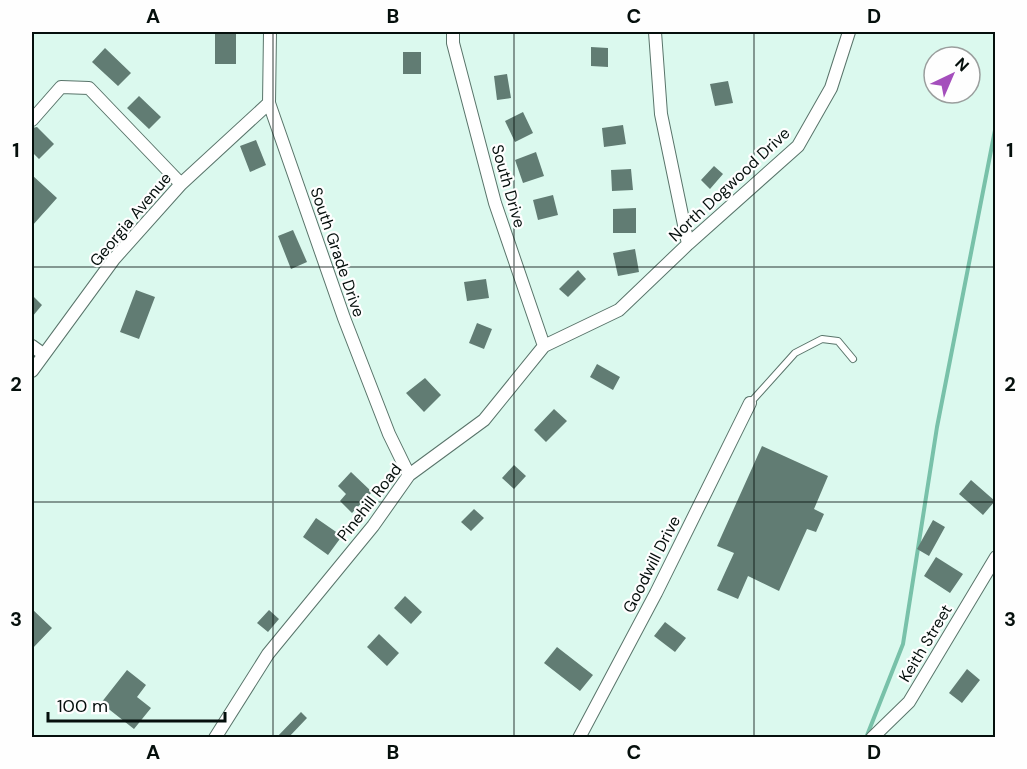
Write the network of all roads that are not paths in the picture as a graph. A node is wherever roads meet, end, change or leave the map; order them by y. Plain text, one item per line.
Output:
1 (270, 32) edge
2 (453, 32) edge
3 (655, 32) edge
4 (849, 32) edge
5 (269, 103) junction
6 (32, 120) edge
7 (180, 184) junction
8 (688, 244) junction
9 (619, 310) joint
10 (32, 346) edge
11 (544, 346) junction
12 (43, 354) junction
13 (853, 359) dead end
14 (32, 371) edge
15 (750, 403) joint
16 (410, 475) junction
17 (996, 557) edge
18 (214, 738) edge
19 (579, 738) edge
20 (872, 738) edge

1 - 5 street, South Grade Drive
2 - 11 street, South Drive
3 - 8 street
4 - 8 street, North Dogwood Drive
5 - 7 street, Georgia Avenue
5 - 16 street, South Grade Drive
6 - 7 street
7 - 12 street, Georgia Avenue
8 - 9 street, North Dogwood Drive
9 - 11 street, Pinehill Road
10 - 12 street
11 - 16 street, Pinehill Road
12 - 14 street, Georgia Avenue
13 - 15 lane
15 - 19 street, Goodwill Drive
16 - 18 street, Pinehill Road
17 - 20 street, Keith Street

